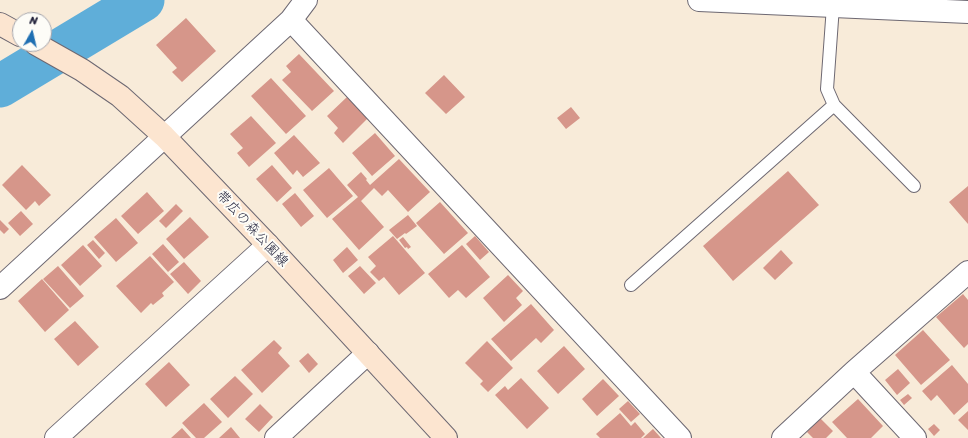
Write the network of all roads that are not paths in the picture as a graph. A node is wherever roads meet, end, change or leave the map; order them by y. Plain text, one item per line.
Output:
1 (306, 0) edge
2 (699, 0) edge
3 (833, 6) junction
4 (968, 12) edge
5 (291, 20) junction
6 (0, 24) edge
7 (12, 31) edge
8 (50, 52) edge
9 (834, 106) junction
10 (164, 136) junction
11 (914, 186) dead end
12 (268, 245) junction
13 (968, 272) edge
14 (631, 285) dead end
15 (0, 288) edge
16 (368, 353) junction
17 (854, 372) junction
18 (56, 438) edge
19 (276, 438) edge
20 (446, 438) edge
21 (680, 438) edge
22 (783, 438) edge
23 (915, 438) edge

1 - 5 street
2 - 3 street
3 - 4 street
3 - 9 lane
5 - 10 street
5 - 21 street
6 - 7 main road
8 - 10 main road, 帯広の森公園線
9 - 11 lane
9 - 14 lane
10 - 12 main road, 帯広の森公園線
10 - 15 street
12 - 16 main road, 帯広の森公園線
12 - 18 street
13 - 17 street
16 - 19 street
16 - 20 main road, 帯広の森公園線
17 - 22 street
17 - 23 street

